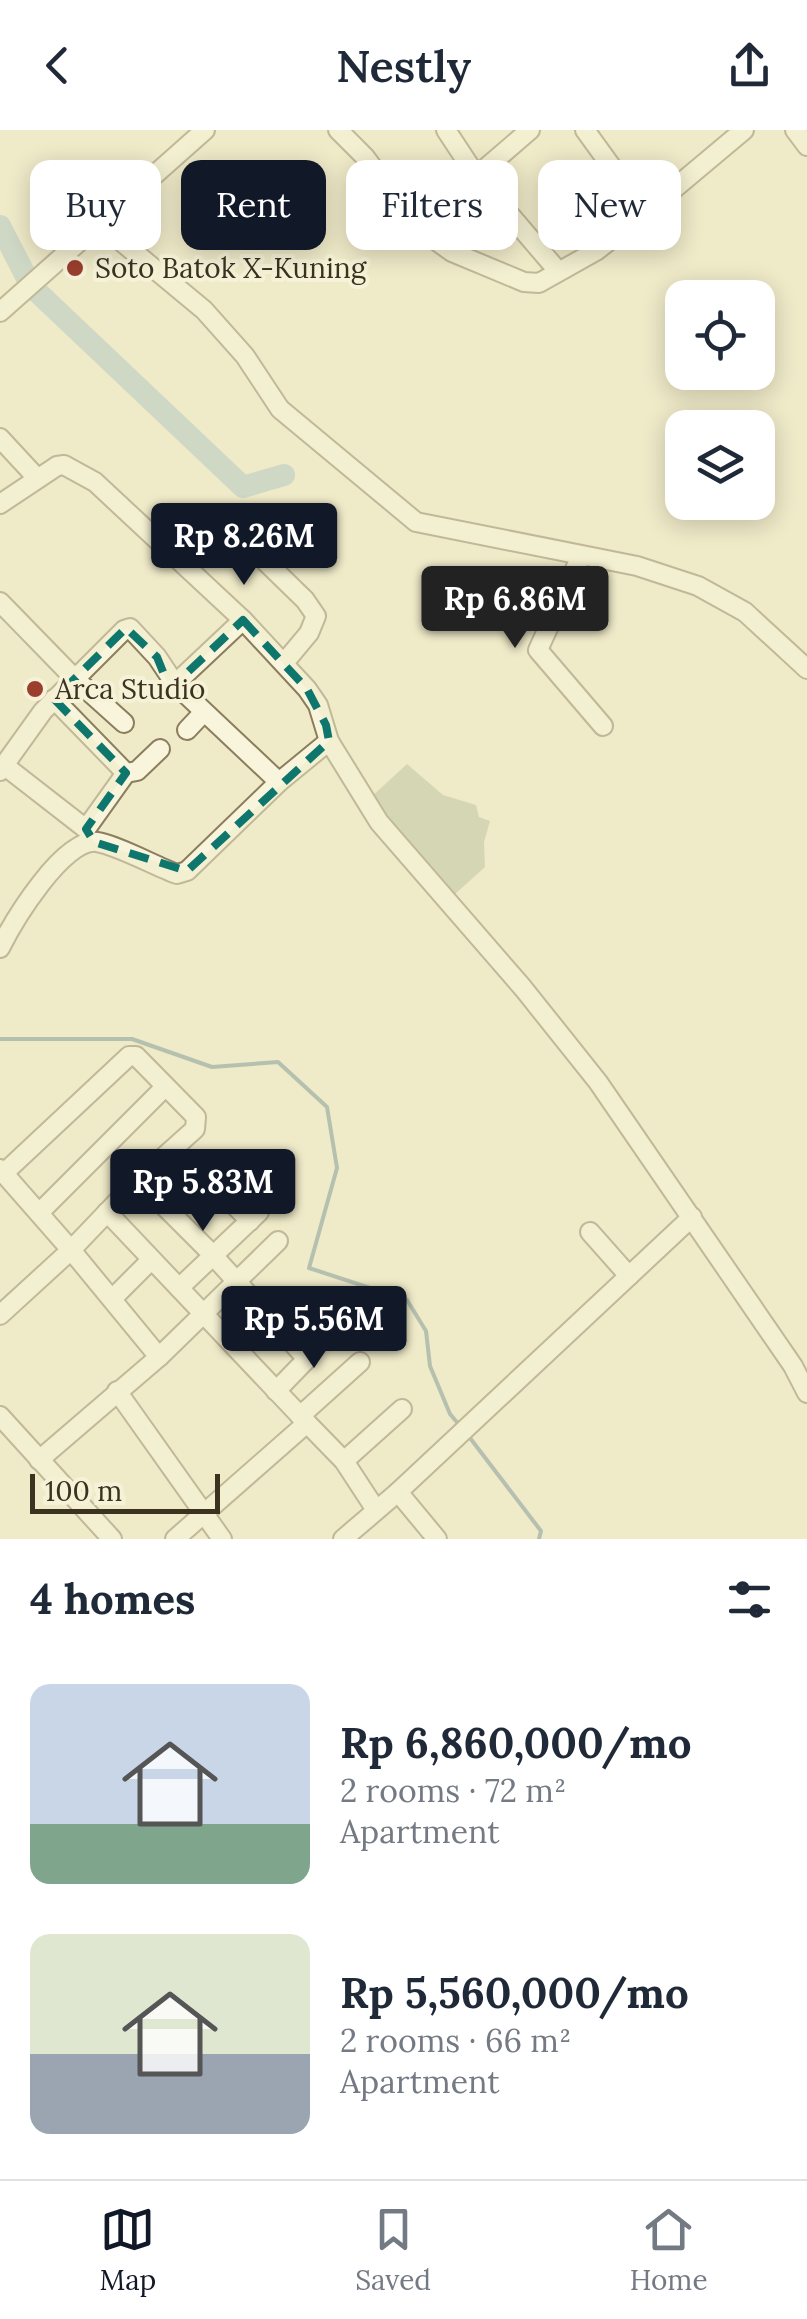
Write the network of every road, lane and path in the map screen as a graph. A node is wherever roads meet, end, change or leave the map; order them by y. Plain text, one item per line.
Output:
1 (205, 130) edge
2 (338, 130) edge
3 (446, 130) edge
4 (530, 130) edge
5 (586, 130) edge
6 (744, 130) edge
7 (795, 130) edge
8 (807, 146) edge
9 (367, 160) edge
10 (466, 160) edge
11 (492, 160) edge
12 (607, 160) edge
13 (161, 169) edge
14 (681, 183) edge
15 (518, 225) edge
16 (68, 250) edge
17 (132, 250) edge
18 (449, 250) edge
19 (597, 250) edge
20 (558, 272) junction
21 (6, 306) edge
22 (0, 438) edge
23 (37, 478) junction
24 (0, 504) edge
25 (581, 556) junction
26 (266, 562) dead end
27 (3, 611) edge
28 (243, 620) junction
29 (284, 663) junction
30 (807, 669) edge
31 (75, 679) junction
32 (174, 684) junction
33 (54, 699) junction
34 (202, 714) junction
35 (124, 723) dead end
36 (603, 726) dead end
37 (187, 730) dead end
38 (328, 740) junction
39 (160, 748) dead end
40 (2, 768) edge
41 (126, 774) junction
42 (279, 782) junction
43 (90, 836) junction
44 (0, 948) edge
45 (166, 1087) junction
46 (138, 1180) junction
47 (5, 1181) edge
48 (216, 1186) dead end
49 (107, 1212) junction
50 (39, 1213) junction
51 (692, 1218) junction
52 (252, 1219) junction
53 (590, 1232) dead end
54 (70, 1250) junction
55 (214, 1256) junction
56 (151, 1260) junction
57 (629, 1276) junction
58 (236, 1281) junction
59 (179, 1288) junction
60 (112, 1298) junction
61 (201, 1314) junction
62 (0, 1315) edge
63 (159, 1357) junction
64 (360, 1362) dead end
65 (276, 1390) junction
66 (117, 1391) junction
67 (807, 1393) edge
68 (402, 1409) dead end
69 (0, 1416) edge
70 (303, 1420) junction
71 (39, 1460) junction
72 (344, 1461) junction
73 (398, 1492) junction
74 (376, 1510) junction
75 (204, 1513) junction
76 (112, 1539) edge
77 (175, 1539) edge
78 (222, 1539) edge
79 (343, 1539) edge
80 (438, 1539) edge

1 - 13 street
2 - 9 street
3 - 10 street
4 - 11 street
5 - 12 street
6 - 14 street
7 - 8 street
15 - 20 street
16 - 21 street
17 - 25 street
18 - 20 street
19 - 20 street
22 - 23 street
23 - 24 street
23 - 28 street
25 - 30 street
25 - 36 street
26 - 29 street
27 - 31 street
28 - 29 street
28 - 32 street
29 - 38 street
31 - 32 street
31 - 33 street
31 - 35 street
32 - 34 street
33 - 40 street
33 - 41 street
34 - 37 street
34 - 42 street
38 - 42 street
38 - 51 street
39 - 41 street
40 - 43 street
41 - 43 street
42 - 43 street
43 - 44 street
45 - 46 street
45 - 47 street
45 - 50 street
46 - 49 street
46 - 55 street
47 - 50 street
48 - 52 street
49 - 54 street
49 - 56 street
50 - 54 street
51 - 57 street
51 - 67 street
52 - 55 street
52 - 58 street
53 - 57 street
54 - 60 street
54 - 62 street
55 - 58 street
55 - 59 street
56 - 59 street
56 - 60 street
57 - 73 street
58 - 61 street
58 - 65 street
59 - 61 street
60 - 63 street
61 - 63 street
61 - 65 street
63 - 66 street
64 - 70 street
65 - 70 street
66 - 71 street
66 - 75 street
68 - 72 street
69 - 71 street
70 - 72 street
70 - 75 street
71 - 76 street
72 - 74 street
73 - 74 street
73 - 80 street
74 - 79 street
75 - 77 street
75 - 78 street

